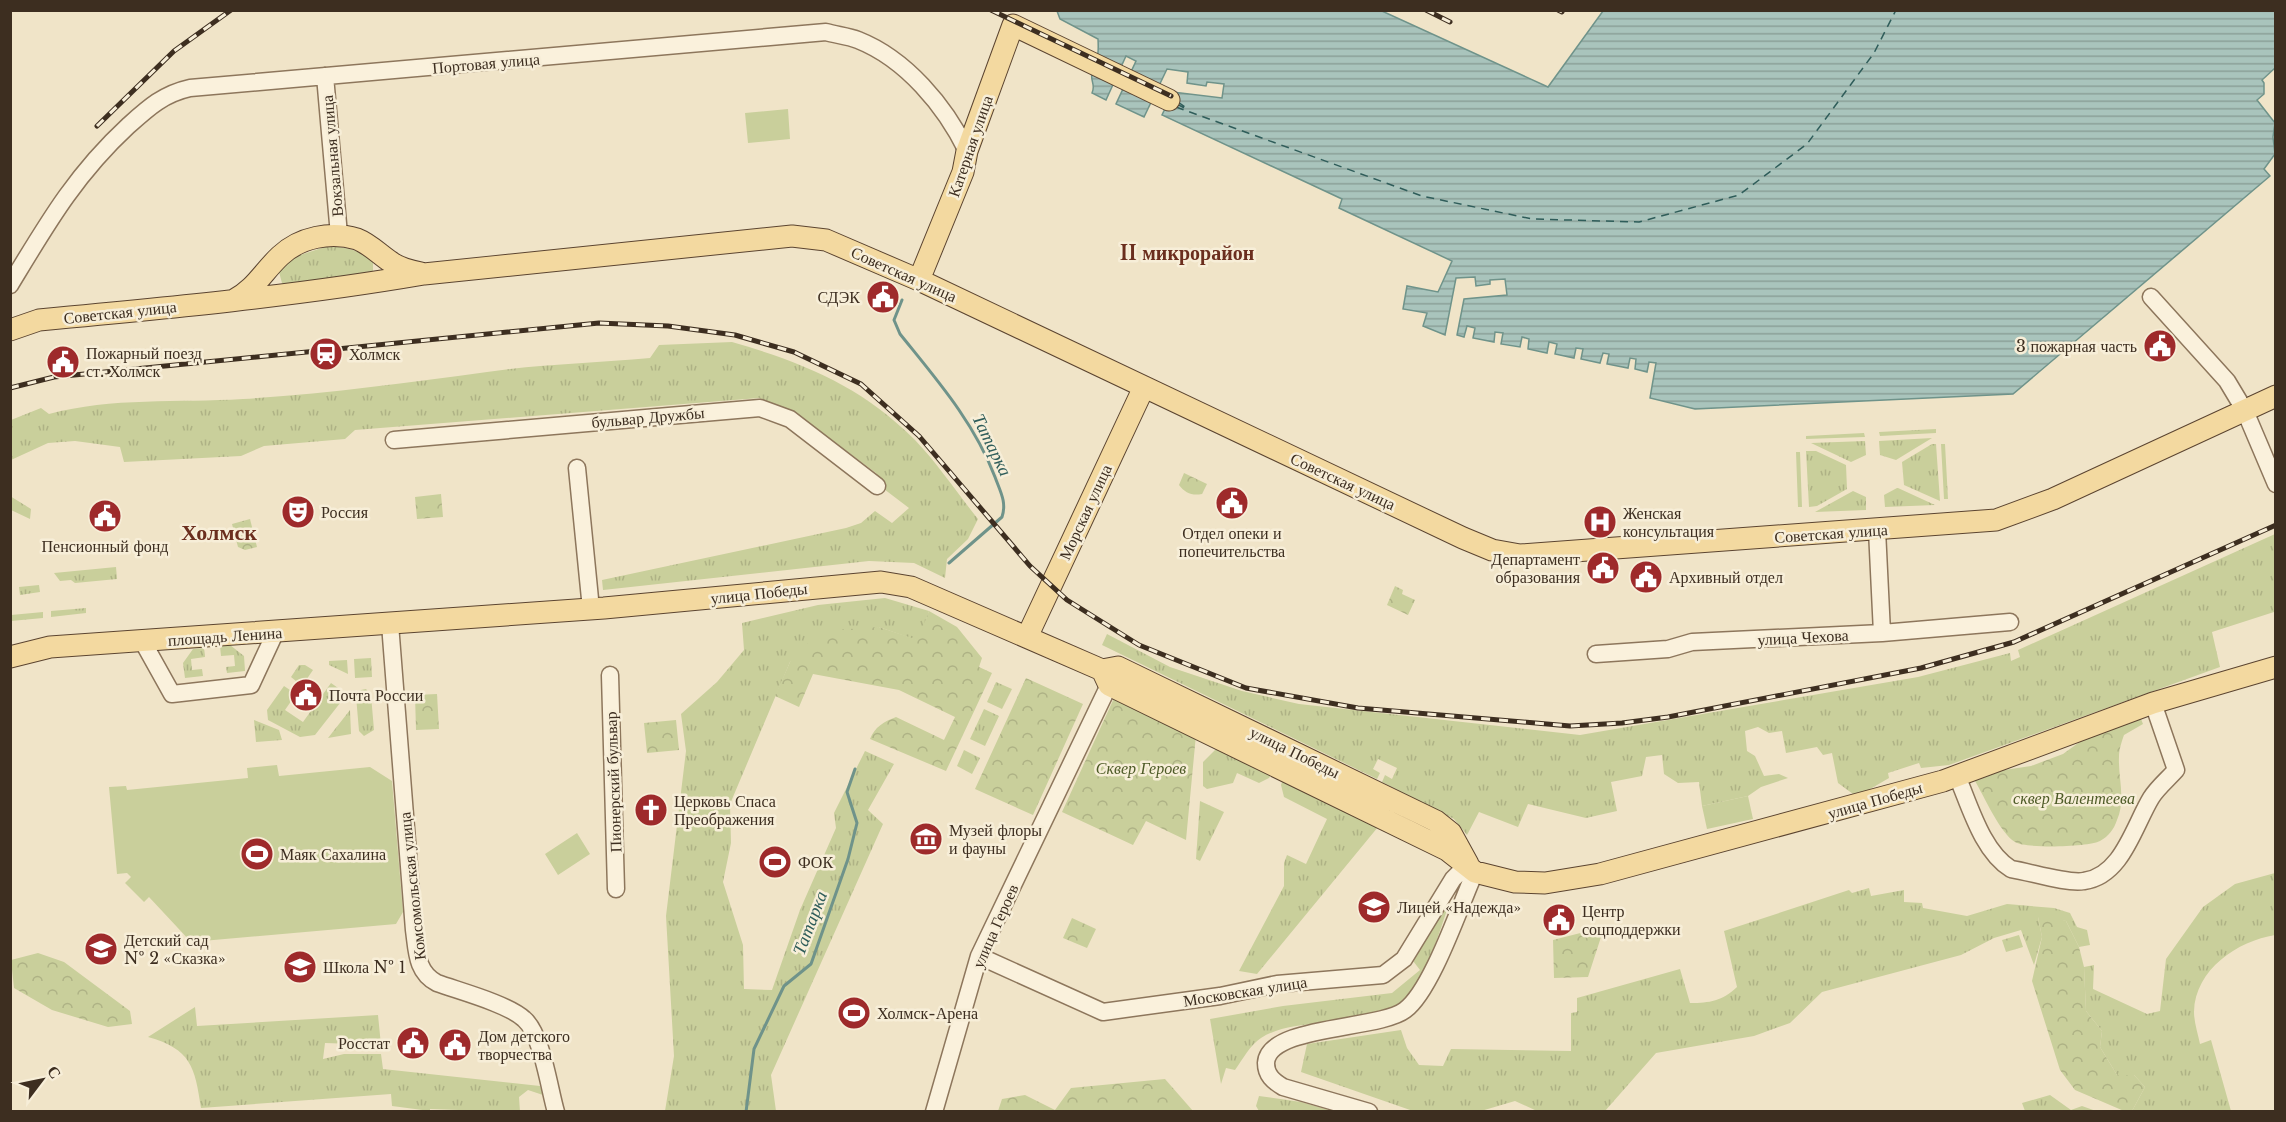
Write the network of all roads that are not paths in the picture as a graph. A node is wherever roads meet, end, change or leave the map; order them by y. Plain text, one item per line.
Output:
1 (1016, 18) edge
2 (325, 76) junction
3 (1169, 100) dead end
4 (967, 150) junction
5 (339, 235) junction
6 (380, 252) junction
7 (269, 269) junction
8 (424, 274) junction
9 (919, 280) junction
10 (370, 284) junction
11 (10, 285) edge
12 (282, 295) junction
13 (2151, 297) dead end
14 (231, 302) junction
15 (10, 330) edge
16 (1144, 387) junction
17 (2276, 396) edge
18 (2245, 411) junction
19 (394, 440) dead end
20 (577, 468) dead end
21 (2276, 484) edge
22 (877, 486) dead end
23 (1877, 530) junction
24 (591, 609) junction
25 (2010, 622) dead end
26 (395, 624) junction
27 (276, 632) junction
28 (1882, 633) junction
29 (1027, 637) junction
30 (143, 642) junction
31 (1596, 654) dead end
32 (10, 657) edge
33 (2276, 668) edge
34 (610, 675) dead end
35 (1106, 677) junction
36 (2153, 704) junction
37 (1957, 776) junction
38 (1471, 868) junction
39 (616, 889) dead end
40 (979, 956) junction
41 (556, 1112) edge
42 (934, 1112) edge
43 (1370, 1112) edge

1 - 3 main road
1 - 4 main road, Катерная улица
2 - 4 street, Портовая улица
2 - 5 street, Вокзальная улица
2 - 11 street, Портовая улица
4 - 9 main road, Катерная улица
5 - 6 main road, Советская улица
5 - 7 main road, Советская улица
6 - 8 main road, Советская улица
6 - 10 main road
7 - 12 main road
7 - 14 main road, Советская улица
8 - 9 main road, Советская улица
8 - 10 main road, Советская улица
9 - 16 main road, Советская улица
10 - 12 main road, Советская улица
12 - 14 main road, Советская улица
13 - 18 street
14 - 15 main road, Советская улица
16 - 23 main road, Советская улица
16 - 29 main road, Морская улица
17 - 18 main road, Советская улица
18 - 21 street
18 - 23 main road, Советская улица
19 - 22 street, бульвар Дружбы
20 - 24 street
23 - 28 street
24 - 26 main road, улица Победы
24 - 29 main road, улица Победы
25 - 28 street, улица Чехова
26 - 27 main road, площадь Ленина
26 - 41 street, Комсомольская улица
27 - 30 main road, площадь Ленина
27 - 30 street
28 - 31 street, улица Чехова
29 - 35 main road, улица Победы
30 - 32 main road, площадь Ленина
33 - 36 main road, улица Победы
34 - 39 street, Пионерский бульвар
35 - 38 main road, улица Победы
35 - 40 street, улица Героев
36 - 37 main road, улица Победы
36 - 37 street
37 - 38 main road, улица Победы
38 - 40 street, Московская улица
38 - 43 street
40 - 42 street, улица Героев

